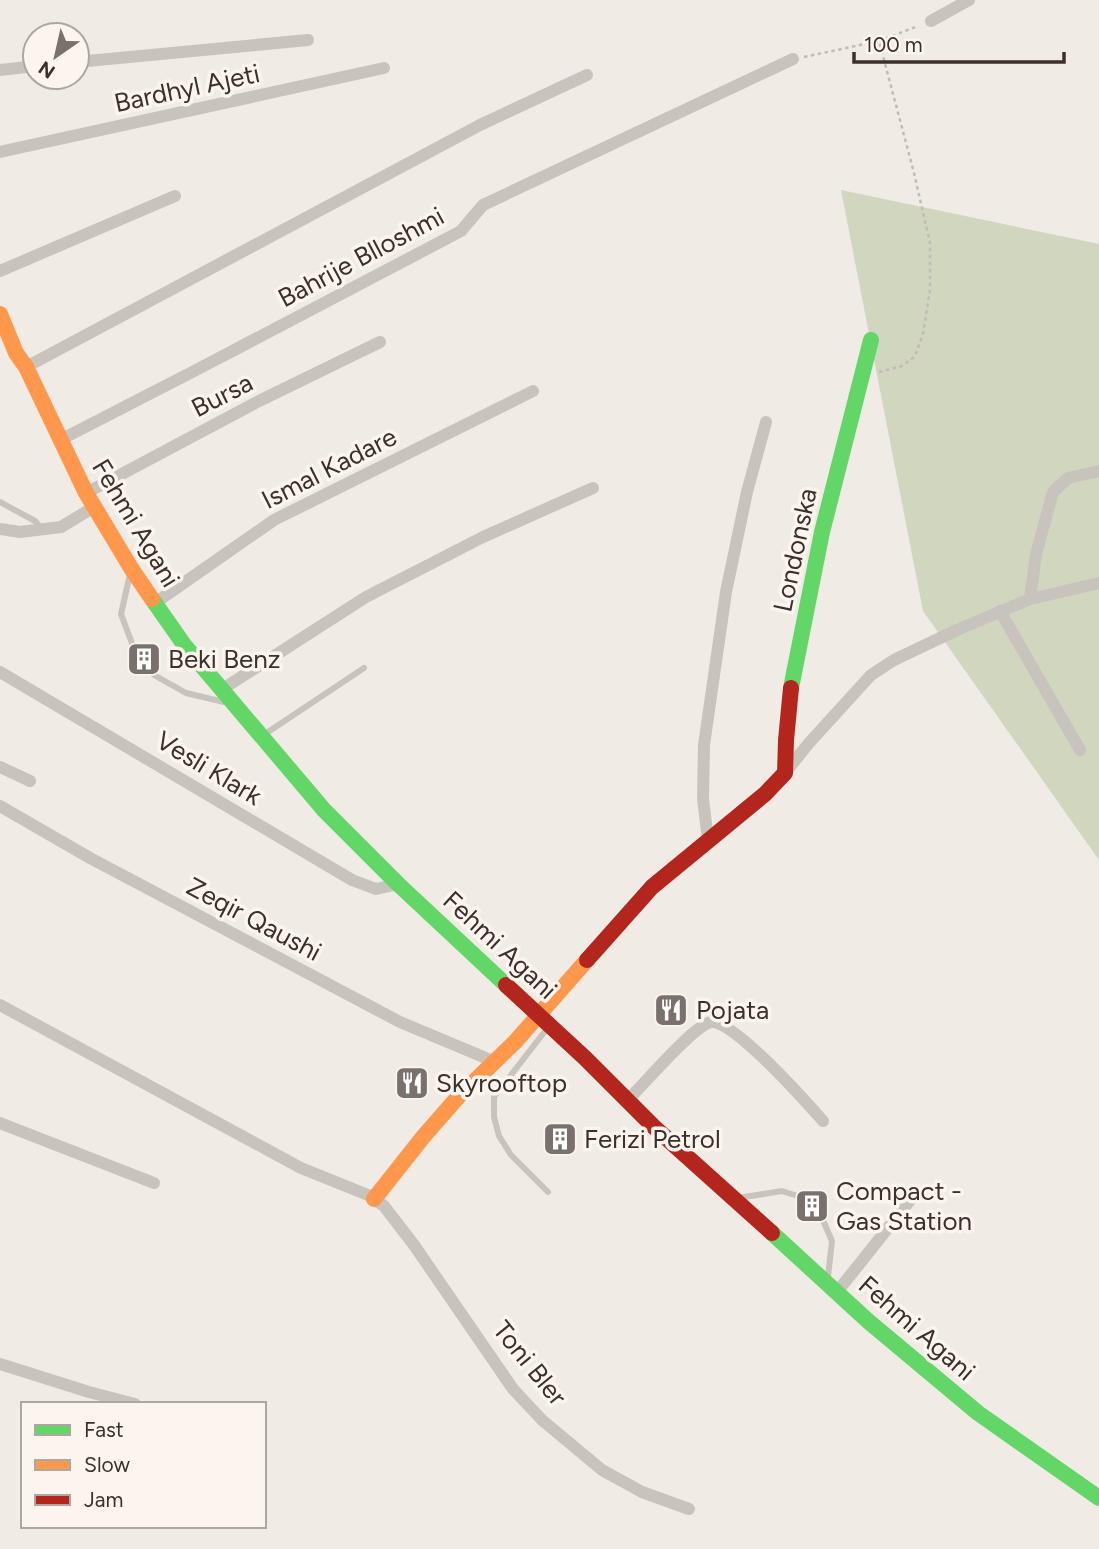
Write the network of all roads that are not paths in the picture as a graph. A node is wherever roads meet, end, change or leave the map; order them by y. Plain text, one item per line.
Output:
1 (969, 0) edge
2 (945, 6) edge
3 (931, 21) road end
4 (308, 40) dead end
5 (793, 60) road end
6 (91, 61) edge
7 (21, 68) edge
8 (384, 68) dead end
9 (0, 70) edge
10 (587, 75) dead end
11 (0, 152) edge
12 (175, 196) dead end
13 (0, 271) edge
14 (0, 314) edge
15 (870, 340) dead end
16 (380, 342) dead end
17 (26, 367) junction
18 (533, 391) dead end
19 (766, 422) dead end
20 (60, 440) junction
21 (1099, 471) edge
22 (593, 488) dead end
23 (90, 500) junction
24 (0, 502) edge
25 (0, 529) edge
26 (43, 530) junction
27 (131, 568) junction
28 (1099, 583) edge
29 (1030, 599) junction
30 (155, 603) junction
31 (1000, 611) junction
32 (133, 646) dead end
33 (364, 668) dead end
34 (0, 672) edge
35 (154, 675) dead end
36 (221, 690) junction
37 (233, 704) junction
38 (261, 737) junction
39 (1080, 750) dead end
40 (0, 767) edge
41 (785, 773) junction
42 (30, 781) dead end
43 (0, 806) edge
44 (708, 840) junction
45 (398, 884) junction
46 (0, 1005) edge
47 (545, 1020) junction
48 (493, 1061) junction
49 (628, 1100) junction
50 (823, 1121) dead end
51 (0, 1123) edge
52 (154, 1183) dead end
53 (548, 1192) dead end
54 (801, 1197) dead end
55 (732, 1198) junction
56 (912, 1198) dead end
57 (374, 1199) junction
58 (822, 1218) dead end
59 (832, 1287) junction
60 (0, 1364) edge
61 (127, 1402) edge
62 (1099, 1499) edge
63 (689, 1508) dead end

1 - 2 street
2 - 3 street
4 - 6 street
5 - 20 street, Bahrije Blloshmi
7 - 9 street
8 - 11 street, Bardhyl Ajeti
10 - 17 street
12 - 13 street
14 - 17 main road, Fehmi Agani
15 - 41 main road, Londonska
16 - 23 street, Bursa
17 - 20 main road, Fehmi Agani
18 - 30 street, Ismal Kadare
19 - 44 street
20 - 23 main road, Fehmi Agani
21 - 29 street
22 - 36 street
23 - 26 street, Bursa
23 - 27 main road, Fehmi Agani
24 - 26 lane
25 - 26 street, Bursa
27 - 30 main road, Fehmi Agani
27 - 32 lane
28 - 29 street
29 - 31 street
30 - 36 main road, Fehmi Agani
31 - 39 street
31 - 41 street
33 - 38 lane
34 - 45 street, Vesli Klark
35 - 37 lane
36 - 37 main road, Fehmi Agani
37 - 38 main road, Fehmi Agani
38 - 45 main road, Fehmi Agani
40 - 42 street
41 - 44 main road
43 - 48 street, Zeqir Qaushi
44 - 47 main road
45 - 47 main road, Fehmi Agani
46 - 57 street, Toni Bler
47 - 48 main road
47 - 49 main road, Fehmi Agani
47 - 53 lane
48 - 57 main road
49 - 50 street
49 - 55 main road, Fehmi Agani
51 - 52 street
54 - 55 lane
55 - 59 main road, Fehmi Agani
56 - 59 street
57 - 63 street, Toni Bler
58 - 59 lane
59 - 62 main road, Fehmi Agani
60 - 61 street

